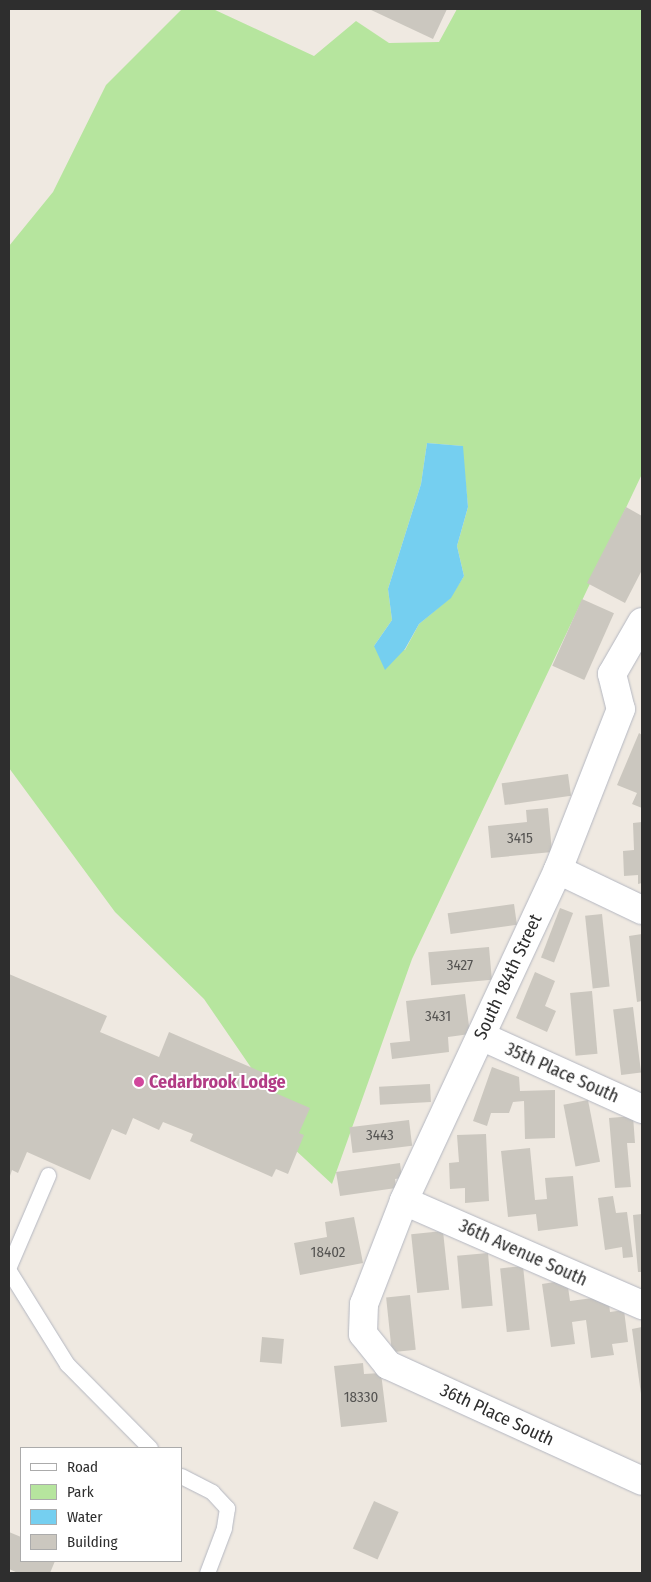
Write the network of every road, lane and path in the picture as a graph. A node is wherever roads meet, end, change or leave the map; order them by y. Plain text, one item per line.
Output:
1 (642, 622) edge
2 (632, 713) edge
3 (558, 870) junction
4 (642, 910) edge
5 (481, 1036) junction
6 (642, 1109) edge
7 (48, 1176) dead end
8 (404, 1201) junction
9 (9, 1266) edge
10 (9, 1271) edge
11 (642, 1305) edge
12 (363, 1334) joint
13 (149, 1447) edge
14 (182, 1477) edge
15 (642, 1481) edge
16 (207, 1573) edge

1 - 2 street, South 184th Street
2 - 3 street, South 184th Street
3 - 4 street
3 - 5 street, South 184th Street
5 - 6 street, 35th Place South
5 - 8 street, South 184th Street
7 - 9 lane
8 - 11 street, 36th Avenue South
8 - 12 street, South 184th Street
10 - 13 lane
12 - 15 street, 36th Place South
14 - 16 lane

